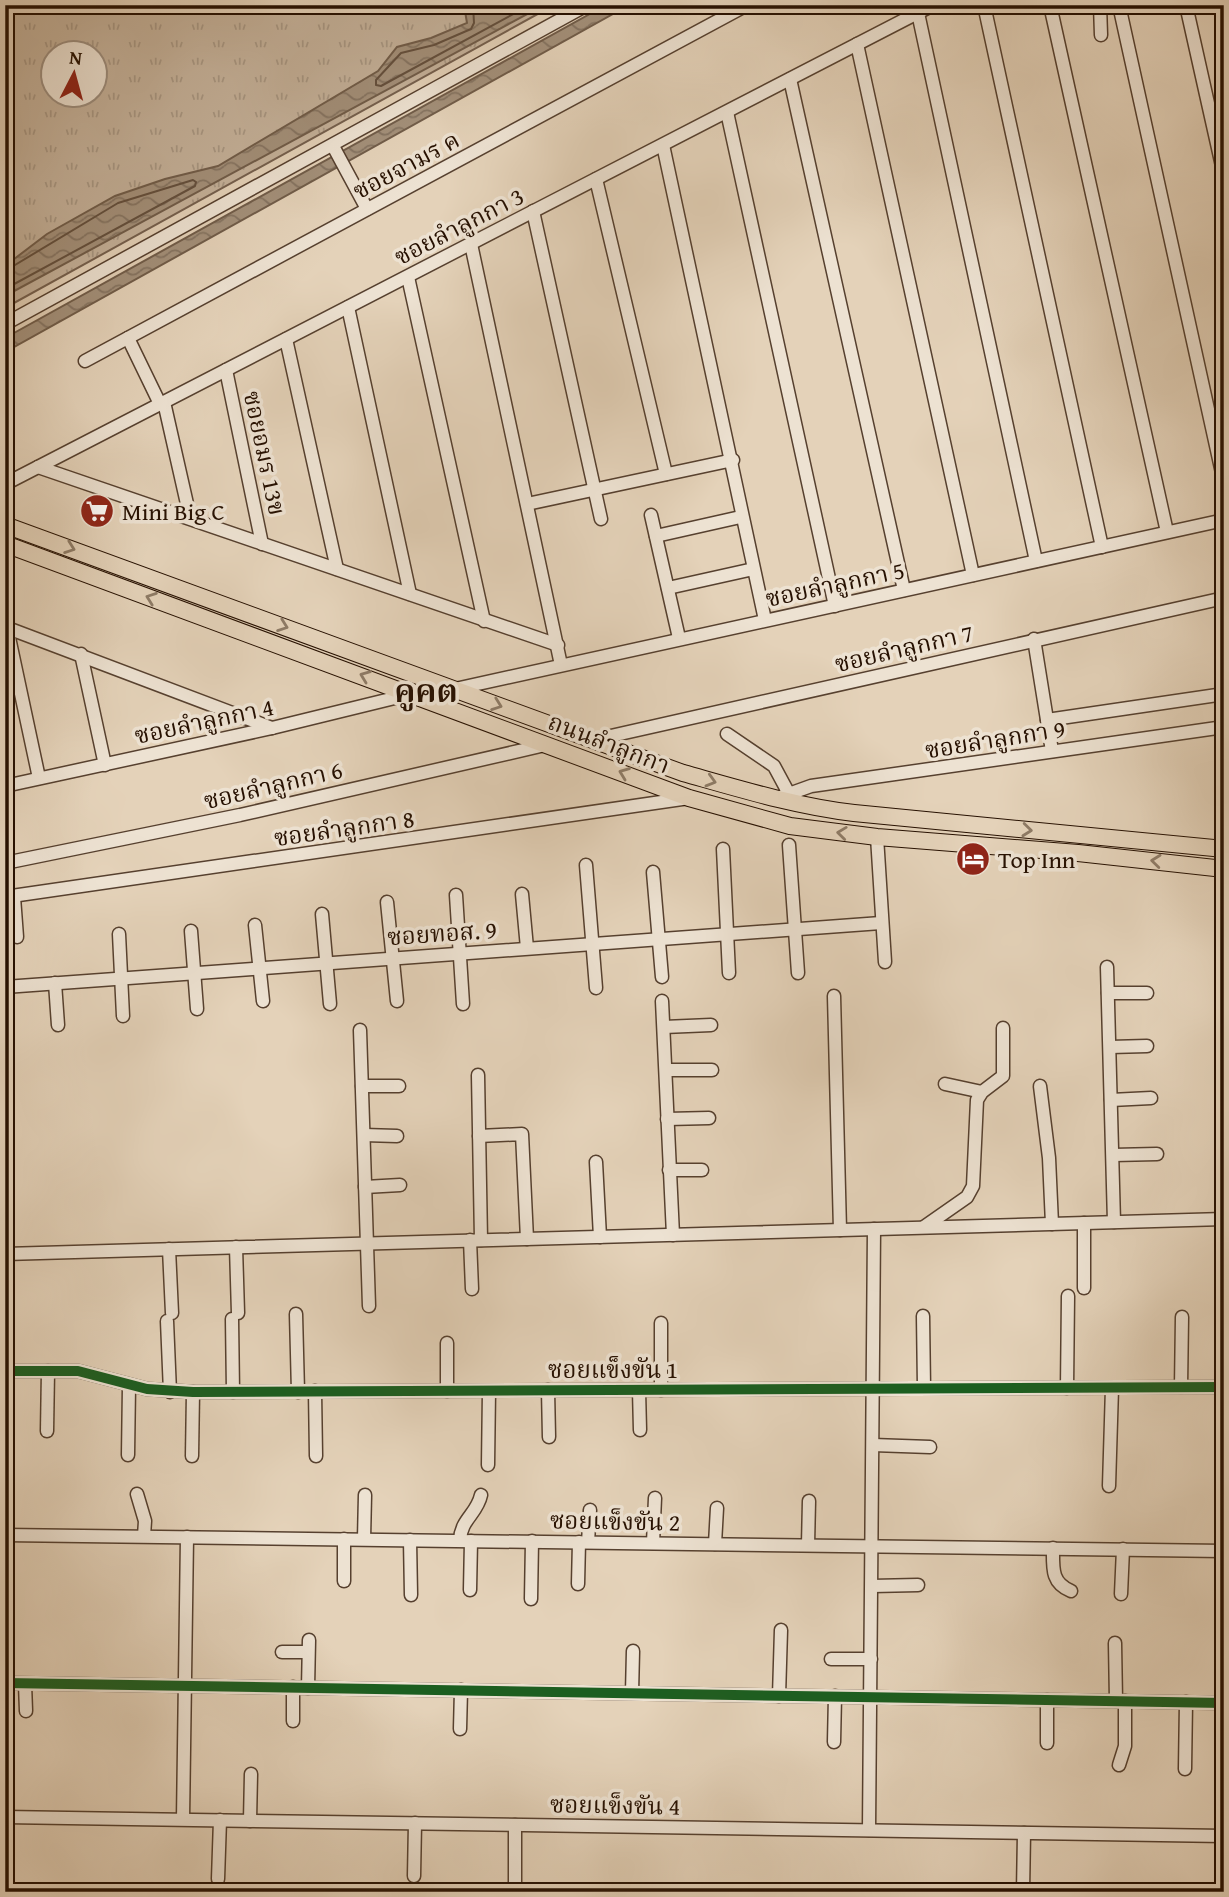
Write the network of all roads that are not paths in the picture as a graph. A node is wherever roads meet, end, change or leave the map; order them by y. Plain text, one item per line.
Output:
1 (587, 5) edge
2 (747, 5) edge
3 (933, 5) edge
4 (984, 5) edge
5 (1050, 5) edge
6 (1100, 5) edge
7 (1119, 5) edge
8 (1186, 5) edge
9 (918, 13) junction
10 (1101, 35) dead end
11 (857, 44) junction
12 (790, 79) junction
13 (727, 112) junction
14 (663, 145) junction
15 (339, 156) junction
16 (1224, 175) edge
17 (596, 179) junction
18 (367, 209) junction
19 (533, 211) junction
20 (471, 244) junction
21 (408, 277) junction
22 (348, 307) junction
23 (5, 324) edge
24 (128, 338) junction
25 (286, 339) junction
26 (85, 361) dead end
27 (226, 370) junction
28 (162, 403) junction
29 (733, 460) junction
30 (38, 467) junction
31 (666, 474) junction
32 (1224, 482) edge
33 (5, 484) edge
34 (593, 491) junction
35 (527, 504) junction
36 (651, 515) dead end
37 (190, 517) junction
38 (737, 518) dead end
39 (601, 519) dead end
40 (1224, 520) edge
41 (5, 525) edge
42 (1167, 532) junction
43 (656, 536) junction
44 (5, 544) edge
45 (262, 544) junction
46 (1102, 547) junction
47 (1036, 561) junction
48 (337, 569) junction
49 (749, 570) dead end
50 (973, 575) junction
51 (668, 588) junction
52 (905, 590) junction
53 (410, 594) junction
54 (1224, 598) edge
55 (835, 606) junction
56 (765, 620) junction
57 (484, 621) junction
58 (6, 628) edge
59 (680, 638) junction
60 (1034, 639) junction
61 (558, 645) junction
62 (81, 654) junction
63 (562, 665) junction
64 (455, 690) junction
65 (412, 694) junction
66 (1224, 694) edge
67 (1047, 720) junction
68 (1224, 727) edge
69 (272, 728) junction
70 (727, 734) dead end
71 (593, 740) junction
72 (548, 744) junction
73 (1052, 751) junction
74 (105, 765) junction
75 (39, 778) junction
76 (5, 786) edge
77 (782, 796) junction
78 (689, 799) junction
79 (959, 824) junction
80 (877, 837) junction
81 (959, 843) junction
82 (789, 845) dead end
83 (723, 849) dead end
84 (1224, 849) edge
85 (5, 863) edge
86 (586, 865) dead end
87 (1224, 869) edge
88 (653, 872) dead end
89 (522, 894) dead end
90 (456, 895) dead end
91 (9, 897) edge
92 (387, 902) dead end
93 (322, 914) dead end
94 (881, 923) junction
95 (255, 925) dead end
96 (796, 930) junction
97 (191, 931) dead end
98 (726, 933) junction
99 (119, 934) dead end
100 (17, 937) dead end
101 (659, 939) junction
102 (592, 944) junction
103 (527, 948) junction
104 (460, 953) junction
105 (392, 958) junction
106 (885, 962) dead end
107 (326, 963) junction
108 (1108, 967) dead end
109 (259, 968) junction
110 (196, 972) junction
111 (729, 973) dead end
112 (798, 973) dead end
113 (122, 978) junction
114 (662, 978) dead end
115 (55, 983) junction
116 (5, 987) edge
117 (596, 988) dead end
118 (1147, 992) dead end
119 (1108, 993) junction
120 (834, 996) dead end
121 (263, 1001) dead end
122 (397, 1001) dead end
123 (662, 1001) dead end
124 (330, 1004) dead end
125 (463, 1004) dead end
126 (197, 1009) dead end
127 (123, 1016) dead end
128 (58, 1024) dead end
129 (711, 1025) dead end
130 (664, 1027) junction
131 (1003, 1028) dead end
132 (360, 1030) dead end
133 (1147, 1046) dead end
134 (1110, 1047) junction
135 (666, 1070) junction
136 (712, 1070) dead end
137 (478, 1075) dead end
138 (945, 1084) dead end
139 (362, 1086) junction
140 (399, 1086) dead end
141 (1040, 1086) dead end
142 (982, 1092) junction
143 (1151, 1098) dead end
144 (1111, 1100) junction
145 (709, 1118) dead end
146 (667, 1119) junction
147 (364, 1135) junction
148 (397, 1136) dead end
149 (479, 1136) junction
150 (1157, 1154) dead end
151 (1113, 1156) junction
152 (596, 1162) dead end
153 (669, 1170) junction
154 (702, 1170) dead end
155 (400, 1185) dead end
156 (365, 1186) junction
157 (1224, 1219) edge
158 (1114, 1222) junction
159 (1084, 1223) junction
160 (1052, 1224) junction
161 (924, 1227) junction
162 (874, 1229) junction
163 (841, 1230) junction
164 (673, 1234) junction
165 (600, 1237) junction
166 (527, 1239) junction
167 (476, 1240) junction
168 (367, 1243) junction
169 (236, 1247) junction
170 (169, 1249) junction
171 (5, 1254) edge
172 (1084, 1288) dead end
173 (472, 1289) dead end
174 (1068, 1296) dead end
175 (369, 1306) dead end
176 (296, 1314) dead end
177 (923, 1317) dead end
178 (1182, 1317) dead end
179 (662, 1323) dead end
180 (447, 1343) dead end
181 (5, 1371) edge
182 (48, 1371) junction
183 (129, 1386) junction
184 (1181, 1387) junction
185 (1224, 1387) edge
186 (924, 1388) junction
187 (1067, 1388) junction
188 (1112, 1388) junction
189 (874, 1389) junction
190 (548, 1390) junction
191 (639, 1390) junction
192 (661, 1390) junction
193 (315, 1391) junction
194 (447, 1391) junction
195 (489, 1391) junction
196 (170, 1392) junction
197 (193, 1392) junction
198 (233, 1392) junction
199 (298, 1392) junction
200 (640, 1430) dead end
201 (47, 1431) dead end
202 (549, 1437) dead end
203 (873, 1445) junction
204 (930, 1447) dead end
205 (128, 1455) dead end
206 (192, 1456) dead end
207 (316, 1456) dead end
208 (488, 1465) dead end
209 (1109, 1486) dead end
210 (137, 1494) dead end
211 (365, 1494) dead end
212 (481, 1495) dead end
213 (655, 1498) dead end
214 (809, 1501) dead end
215 (717, 1508) dead end
216 (590, 1510) dead end
217 (5, 1535) edge
218 (144, 1536) junction
219 (187, 1537) junction
220 (344, 1539) junction
221 (364, 1539) junction
222 (410, 1540) junction
223 (466, 1541) junction
224 (532, 1541) junction
225 (583, 1542) junction
226 (653, 1543) junction
227 (715, 1544) junction
228 (808, 1545) junction
229 (872, 1546) junction
230 (1053, 1548) junction
231 (1124, 1549) junction
232 (1224, 1550) edge
233 (344, 1581) dead end
234 (578, 1584) dead end
235 (918, 1585) dead end
236 (872, 1586) junction
237 (470, 1590) dead end
238 (1071, 1591) dead end
239 (1121, 1594) dead end
240 (411, 1595) dead end
241 (531, 1599) dead end
242 (781, 1630) dead end
243 (1115, 1643) dead end
244 (633, 1651) dead end
245 (282, 1652) dead end
246 (831, 1659) dead end
247 (871, 1659) junction
248 (5, 1683) edge
249 (26, 1684) junction
250 (184, 1686) junction
251 (293, 1687) junction
252 (308, 1688) junction
253 (461, 1690) junction
254 (632, 1693) junction
255 (779, 1696) junction
256 (835, 1696) junction
257 (871, 1697) junction
258 (1047, 1700) junction
259 (1120, 1701) junction
260 (1186, 1702) junction
261 (1224, 1703) edge
262 (26, 1712) dead end
263 (293, 1721) dead end
264 (460, 1729) dead end
265 (834, 1742) dead end
266 (1047, 1744) dead end
267 (1119, 1765) dead end
268 (1185, 1769) dead end
269 (251, 1774) dead end
270 (5, 1817) edge
271 (183, 1819) junction
272 (220, 1820) junction
273 (250, 1821) junction
274 (415, 1823) junction
275 (515, 1825) junction
276 (869, 1830) junction
277 (1024, 1833) junction
278 (1224, 1836) edge
279 (414, 1877) dead end
280 (218, 1879) dead end
281 (514, 1892) edge
282 (1023, 1892) edge

1 - 15 street
2 - 18 street, ซอยจามร ค
3 - 9 street, ซอยลำลูกกา 3
4 - 46 street
5 - 42 street
6 - 10 street
7 - 32 street
8 - 16 street
9 - 11 street, ซอยลำลูกกา 3
9 - 47 street
11 - 12 street, ซอยลำลูกกา 3
11 - 50 street
12 - 13 street, ซอยลำลูกกา 3
12 - 52 street
13 - 14 street, ซอยลำลูกกา 3
13 - 55 street
14 - 17 street, ซอยลำลูกกา 3
14 - 29 street
15 - 18 street
15 - 23 street
17 - 19 street, ซอยลำลูกกา 3
17 - 31 street
18 - 24 street, ซอยจามร ค
19 - 20 street, ซอยลำลูกกา 3
19 - 34 street
20 - 21 street, ซอยลำลูกกา 3
20 - 35 street
21 - 22 street, ซอยลำลูกกา 3
21 - 57 street
22 - 25 street, ซอยลำลูกกา 3
22 - 53 street
24 - 26 street, ซอยจามร ค
24 - 28 street
25 - 27 street, ซอยลำลูกกา 3
25 - 48 street
27 - 28 street, ซอยลำลูกกา 3
27 - 45 street, ซอยอมร 13ข
28 - 30 street, ซอยลำลูกกา 3
28 - 37 street
29 - 31 street
29 - 56 street
30 - 33 street, ซอยลำลูกกา 3
30 - 37 street
31 - 34 street
34 - 35 street
34 - 39 street
35 - 61 street
36 - 43 street
37 - 45 street
38 - 43 street
40 - 42 street, ซอยลำลูกกา 5
41 -> 64 main road, ถนนลำลูกกา
42 - 46 street, ซอยลำลูกกา 5
43 - 51 street
65 -> 44 main road, ถนนลำลูกกา
45 - 48 street
46 - 47 street, ซอยลำลูกกา 5
47 - 50 street, ซอยลำลูกกา 5
48 - 53 street
49 - 51 street
50 - 52 street, ซอยลำลูกกา 5
51 - 59 street
52 - 55 street, ซอยลำลูกกา 5
53 - 57 street
54 - 60 street, ซอยลำลูกกา 7
55 - 56 street, ซอยลำลูกกา 5
56 - 59 street, ซอยลำลูกกา 5
57 - 61 street
58 - 62 street
58 - 75 street
59 - 63 street, ซอยลำลูกกา 5
60 - 67 street
60 - 71 street, ซอยลำลูกกา 7
61 - 63 street
62 - 69 street
62 - 74 street
63 - 64 street, ซอยลำลูกกา 5
64 -> 71 main road, ถนนลำลูกกา
65 - 69 street, ซอยลำลูกกา 4
65 - 72 main road, ถนนลำลูกกา
66 - 67 street
67 - 73 street
68 - 73 street, ซอยลำลูกกา 9
69 - 74 street, ซอยลำลูกกา 4
70 - 77 street
71 -> 77 main road, ถนนลำลูกกา
78 -> 72 main road, ถนนลำลูกกา
72 - 85 street, ซอยลำลูกกา 6
73 - 77 street, ซอยลำลูกกา 9
74 - 75 street, ซอยลำลูกกา 4
75 - 76 street, ซอยลำลูกกา 4
77 - 79 main road, ถนนลำลูกกา
80 -> 78 main road, ถนนลำลูกกา
78 - 91 street, ซอยลำลูกกา 8
79 - 81 main road
79 -> 84 main road, ถนนลำลูกกา
80 - 81 main road, ถนนลำลูกกา
80 - 94 street
87 -> 81 main road, ถนนลำลูกกา
82 - 96 street
83 - 98 street
86 - 102 street
88 - 101 street
89 - 103 street
90 - 104 street
91 - 100 street
92 - 105 street
93 - 107 street
94 - 96 street, ซอยทอส. 9
94 - 106 street
95 - 109 street
96 - 98 street, ซอยทอส. 9
96 - 112 street
97 - 110 street
98 - 101 street, ซอยทอส. 9
98 - 111 street
99 - 113 street
101 - 102 street, ซอยทอส. 9
101 - 114 street
102 - 103 street, ซอยทอส. 9
102 - 117 street
103 - 104 street, ซอยทอส. 9
104 - 105 street, ซอยทอส. 9
104 - 125 street
105 - 107 street, ซอยทอส. 9
105 - 122 street
107 - 109 street, ซอยทอส. 9
107 - 124 street
108 - 119 street
109 - 110 street, ซอยทอส. 9
109 - 121 street
110 - 113 street, ซอยทอส. 9
110 - 126 street
113 - 115 street, ซอยทอส. 9
113 - 127 street
115 - 116 street, ซอยทอส. 9
115 - 128 street
118 - 119 street
119 - 134 street
120 - 163 street
123 - 130 street
129 - 130 street
130 - 135 street
131 - 142 street
132 - 139 street
133 - 134 street
134 - 144 street
135 - 136 street
135 - 146 street
137 - 149 street
138 - 142 street
139 - 140 street
139 - 147 street
141 - 160 street
142 - 161 street
143 - 144 street
144 - 151 street
145 - 146 street
146 - 153 street
147 - 148 street
147 - 156 street
149 - 166 street
149 - 167 street
150 - 151 street
151 - 158 street
152 - 165 street
153 - 154 street
153 - 164 street
155 - 156 street
156 - 168 street
157 - 158 street
158 - 159 street
159 - 160 street
159 - 172 street
160 - 161 street
161 - 162 street
162 - 163 street
162 - 189 street
163 - 164 street
164 - 165 street
165 - 166 street
166 - 167 street
167 - 168 street
167 - 173 street
168 - 169 street
168 - 175 street
169 - 170 street
169 - 198 street
170 - 171 street
170 - 196 street
174 - 187 street
176 - 199 street
177 - 186 street
178 - 184 street
179 - 192 street
180 - 194 street
181 - 182 street, ซอยแข็งขัน 1
182 - 183 street, ซอยแข็งขัน 1
182 - 201 street
183 - 196 street, ซอยแข็งขัน 1
183 - 205 street
184 - 185 street, ซอยแข็งขัน 1
184 - 188 street, ซอยแข็งขัน 1
186 - 187 street, ซอยแข็งขัน 1
186 - 189 street, ซอยแข็งขัน 1
187 - 188 street, ซอยแข็งขัน 1
188 - 209 street
189 - 192 street, ซอยแข็งขัน 1
189 - 203 street
190 - 191 street, ซอยแข็งขัน 1
190 - 195 street, ซอยแข็งขัน 1
190 - 202 street
191 - 192 street, ซอยแข็งขัน 1
191 - 200 street
193 - 194 street, ซอยแข็งขัน 1
193 - 199 street, ซอยแข็งขัน 1
193 - 207 street
194 - 195 street, ซอยแข็งขัน 1
195 - 208 street
196 - 197 street, ซอยแข็งขัน 1
197 - 198 street, ซอยแข็งขัน 1
197 - 206 street
198 - 199 street, ซอยแข็งขัน 1
203 - 204 street
203 - 229 street
210 - 218 street
211 - 221 street
212 - 223 street
213 - 226 street
214 - 228 street
215 - 227 street
216 - 225 street
217 - 218 street, ซอยแข็งขัน 2
218 - 219 street, ซอยแข็งขัน 2
219 - 220 street, ซอยแข็งขัน 2
219 - 250 street
220 - 221 street, ซอยแข็งขัน 2
220 - 233 street
221 - 222 street, ซอยแข็งขัน 2
222 - 223 street, ซอยแข็งขัน 2
222 - 240 street
223 - 224 street, ซอยแข็งขัน 2
223 - 237 street
224 - 225 street, ซอยแข็งขัน 2
224 - 241 street
225 - 226 street, ซอยแข็งขัน 2
225 - 234 street
226 - 227 street, ซอยแข็งขัน 2
227 - 228 street, ซอยแข็งขัน 2
228 - 229 street, ซอยแข็งขัน 2
229 - 230 street, ซอยแข็งขัน 2
229 - 236 street
230 - 231 street, ซอยแข็งขัน 2
230 - 238 street
231 - 232 street, ซอยแข็งขัน 2
231 - 239 street
235 - 236 street
236 - 247 street
242 - 255 street
243 - 259 street
244 - 254 street
245 - 252 street
246 - 247 street
247 - 257 street
248 - 249 street
249 - 250 street
249 - 262 street
250 - 251 street
250 - 271 street
251 - 252 street
251 - 263 street
252 - 253 street
253 - 254 street
253 - 264 street
254 - 255 street
255 - 256 street
256 - 257 street
256 - 265 street
257 - 258 street
257 - 276 street
258 - 259 street
258 - 266 street
259 - 260 street
259 - 267 street
260 - 261 street
260 - 268 street
269 - 273 street
270 - 271 street, ซอยแข็งขัน 4
271 - 272 street, ซอยแข็งขัน 4
272 - 273 street, ซอยแข็งขัน 4
272 - 280 street
273 - 274 street, ซอยแข็งขัน 4
274 - 275 street, ซอยแข็งขัน 4
274 - 279 street
275 - 276 street, ซอยแข็งขัน 4
275 - 281 street
276 - 277 street, ซอยแข็งขัน 4
277 - 278 street, ซอยแข็งขัน 4
277 - 282 street

